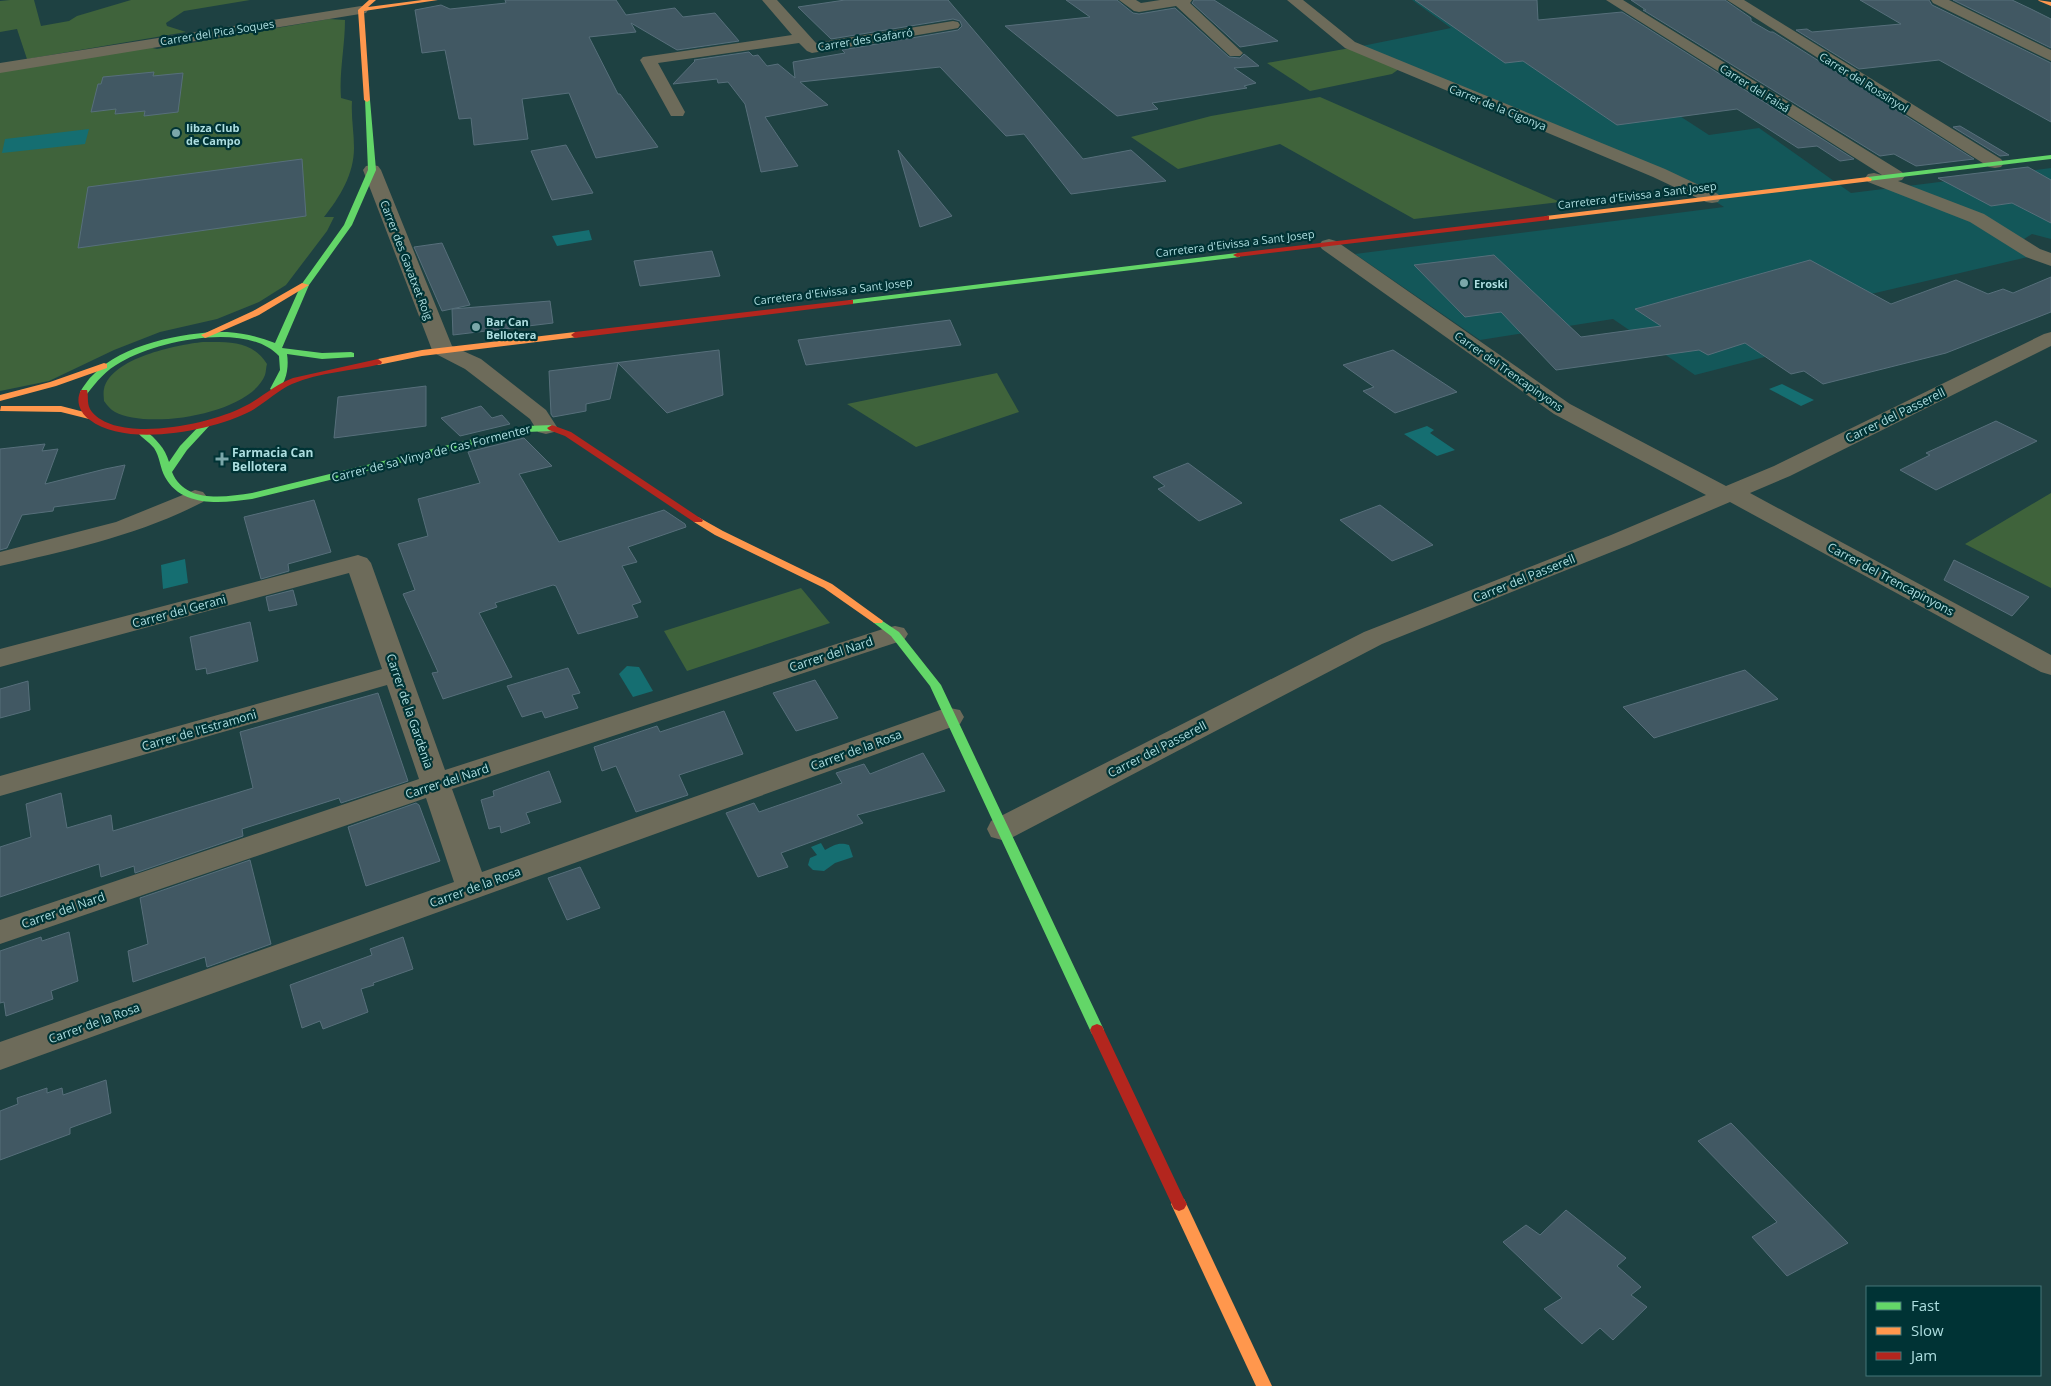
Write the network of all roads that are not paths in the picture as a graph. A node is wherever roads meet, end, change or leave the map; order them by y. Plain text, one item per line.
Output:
1 (373, 0) edge
2 (435, 0) edge
3 (769, 0) edge
4 (1126, 0) edge
5 (1294, 0) edge
6 (1613, 0) edge
7 (1734, 0) edge
8 (1938, 0) edge
9 (2041, 0) edge
10 (1182, 1) edge
11 (2051, 4) edge
12 (361, 10) junction
13 (953, 25) dead end
14 (803, 38) junction
15 (1235, 53) dead end
16 (2051, 56) edge
17 (0, 68) edge
18 (677, 112) dead end
19 (2051, 157) edge
20 (1995, 164) junction
21 (372, 170) junction
22 (1896, 176) junction
23 (1874, 178) junction
24 (1712, 198) junction
25 (1329, 245) junction
26 (2051, 260) edge
27 (305, 285) junction
28 (205, 335) junction
29 (2051, 338) edge
30 (278, 350) junction
31 (433, 352) junction
32 (115, 361) junction
33 (274, 389) junction
34 (0, 398) edge
35 (0, 409) edge
36 (89, 416) junction
37 (206, 424) junction
38 (546, 427) junction
39 (142, 432) junction
40 (168, 472) junction
41 (1728, 494) junction
42 (195, 497) junction
43 (0, 559) edge
44 (358, 563) joint
45 (895, 634) junction
46 (0, 658) edge
47 (2051, 666) edge
48 (398, 673) junction
49 (950, 717) junction
50 (435, 784) junction
51 (0, 786) edge
52 (1002, 829) junction
53 (472, 888) junction
54 (0, 932) edge
55 (0, 1056) edge
56 (1264, 1386) edge

1 - 12 main road
2 - 12 main road, Carrer del Pica Soques
3 - 14 street, Carrer des Gafarró
4 - 10 street
5 - 24 street, Carrer de la Cigonya
6 - 22 street, Carrer del Faisá
7 - 20 street, Carrer del Rossinyol
8 - 16 street
9 - 11 main road
10 - 15 street
12 - 17 street, Carrer del Pica Soques
12 - 21 main road, Carrer des Gavatxet Roig
13 - 14 street, Carrer des Gafarró
14 - 18 street
19 - 20 main road, Carretera d'Eivissa a Sant Josep
20 - 22 main road, Carretera d'Eivissa a Sant Josep
21 - 27 main road, Carrer des Gavatxet Roig
21 - 31 street, Carrer des Gavatxet Roig
22 - 23 main road, Carretera d'Eivissa a Sant Josep
23 - 24 main road, Carretera d'Eivissa a Sant Josep
23 - 26 street
24 - 25 main road, Carretera d'Eivissa a Sant Josep
25 - 31 main road, Carretera d'Eivissa a Sant Josep
25 - 41 street, Carrer del Trencapinyons
27 - 28 main road, Carrer des Gavatxet Roig
27 - 30 main road, Carrer des Gavatxet Roig
28 - 30 main road, Carretera d'Eivissa a Sant Josep
28 - 32 main road
29 - 41 street, Carrer del Passerell
30 - 31 main road, Carretera d'Eivissa a Sant Josep
30 - 33 main road
31 - 33 main road, Carretera d'Eivissa a Sant Josep
31 - 38 street
32 - 34 main road
32 - 36 main road
33 - 37 main road
35 - 36 main road
36 - 39 main road
37 - 39 main road
37 - 40 main road
38 - 42 main road, Carrer de sa Vinya de Cas Formenter
38 - 45 main road
39 - 40 main road
40 - 42 main road
41 - 47 street, Carrer del Trencapinyons
41 - 52 street, Carrer del Passerell
42 - 43 street
44 - 46 street, Carrer del Gerani
44 - 48 street, Carrer de la Gardènia
45 - 49 main road
45 - 50 street, Carrer del Nard
48 - 50 street, Carrer de la Gardènia
48 - 51 street, Carrer de l'Estramoni
49 - 52 main road
49 - 53 street, Carrer de la Rosa
50 - 53 street, Carrer de la Gardènia
50 - 54 street, Carrer del Nard
52 - 56 main road
53 - 55 street, Carrer de la Rosa

